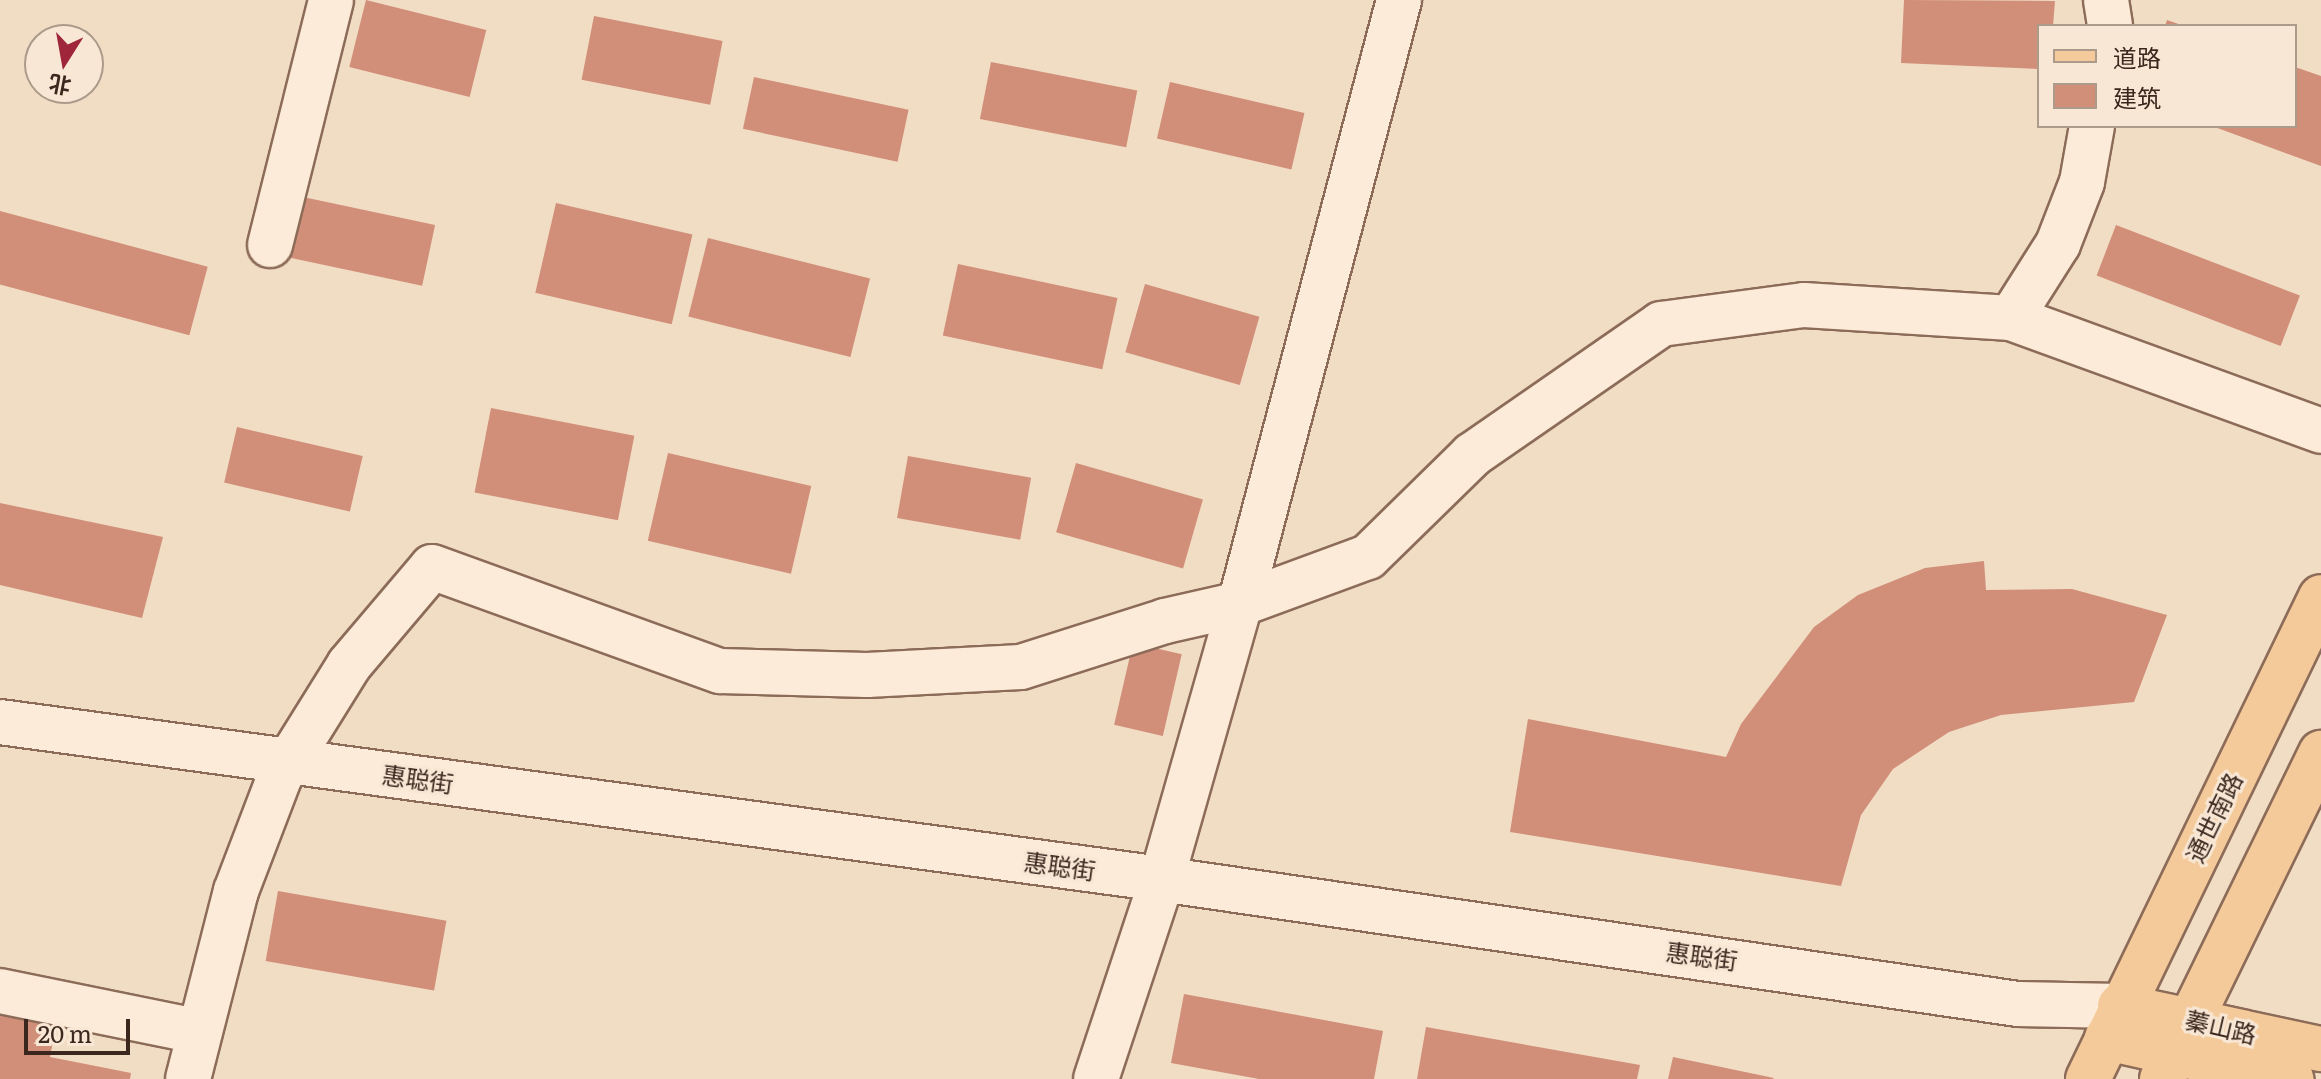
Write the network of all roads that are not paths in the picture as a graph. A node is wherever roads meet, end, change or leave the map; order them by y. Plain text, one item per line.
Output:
1 (331, 0) edge
2 (1399, 0) edge
3 (2106, 0) edge
4 (2110, 24) edge
5 (2092, 128) edge
6 (270, 245) dead end
7 (2011, 318) junction
8 (2321, 431) edge
9 (2321, 597) edge
10 (1240, 604) junction
11 (0, 722) edge
12 (0, 739) edge
13 (2321, 753) edge
14 (285, 768) junction
15 (1160, 886) junction
16 (0, 991) edge
17 (2114, 1022) junction
18 (197, 1031) junction
19 (2321, 1049) edge
20 (2176, 1050) edge
21 (188, 1079) edge
22 (1096, 1079) edge
23 (2088, 1079) edge
24 (2291, 1079) edge

1 - 6 street
2 - 10 street
3 - 4 street
5 - 7 street
7 - 8 street
7 - 10 street
9 - 17 main road, 通世南路
10 - 14 street
10 - 15 street
11 - 14 street, 惠聪街
12 - 14 street, 惠聪街
13 - 20 main road
14 - 15 street, 惠聪街
14 - 18 street
15 - 17 street, 惠聪街
15 - 22 street
16 - 18 street
17 - 20 main road, 蓁山路
17 - 23 main road, 通世南路
18 - 21 street
19 - 20 main road, 蓁山路
20 - 24 main road, 蓁山路

